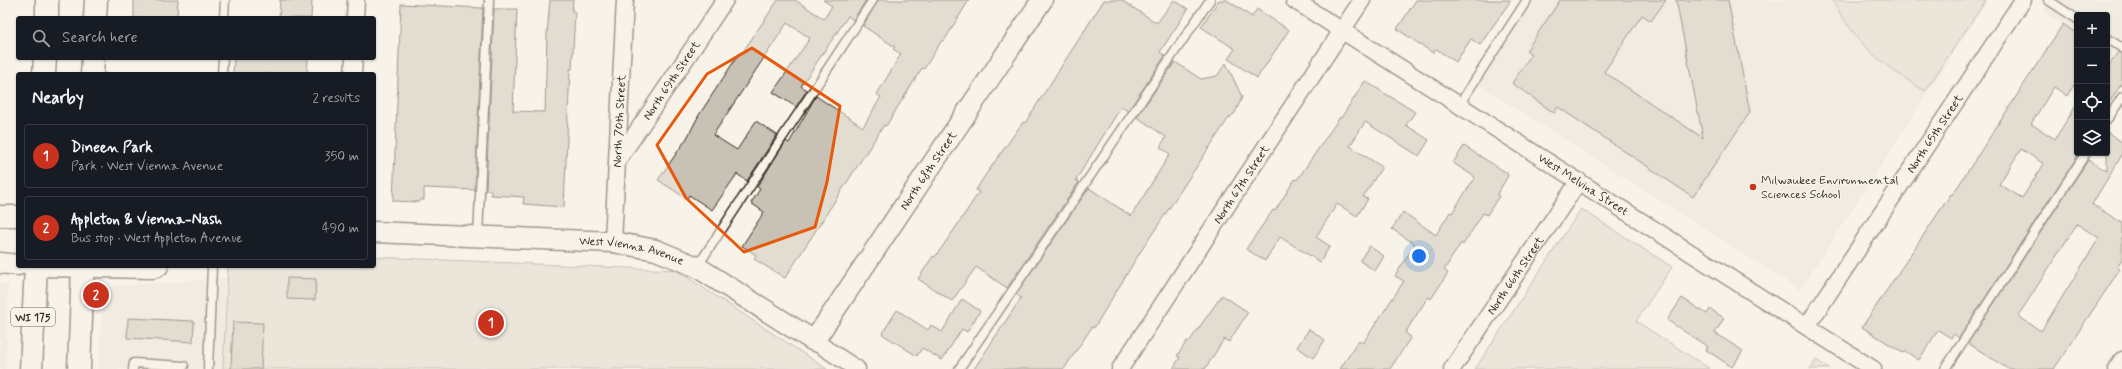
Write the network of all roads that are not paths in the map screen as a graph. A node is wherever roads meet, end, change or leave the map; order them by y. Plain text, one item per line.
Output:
1 (48, 0) edge
2 (96, 0) edge
3 (225, 0) edge
4 (356, 0) edge
5 (489, 0) edge
6 (625, 0) edge
7 (725, 0) edge
8 (873, 0) edge
9 (1042, 0) edge
10 (1210, 0) edge
11 (1294, 0) edge
12 (1362, 0) edge
13 (1527, 0) edge
14 (2023, 0) edge
15 (2048, 0) edge
16 (47, 16) edge
17 (95, 16) edge
18 (224, 16) edge
19 (355, 16) edge
20 (2074, 17) edge
21 (1341, 31) junction
22 (2110, 40) edge
23 (2122, 48) edge
24 (45, 60) edge
25 (93, 60) edge
26 (223, 60) edge
27 (354, 60) edge
28 (44, 72) edge
29 (92, 72) edge
30 (222, 72) edge
31 (353, 72) edge
32 (2122, 97) edge
33 (1459, 106) junction
34 (2110, 115) edge
35 (2084, 156) edge
36 (618, 160) junction
37 (1578, 181) junction
38 (0, 216) edge
39 (16, 216) edge
40 (376, 232) edge
41 (478, 236) junction
42 (613, 242) junction
43 (0, 263) edge
44 (16, 265) edge
45 (697, 267) junction
46 (36, 268) edge
47 (83, 268) edge
48 (212, 268) edge
49 (1807, 326) junction
50 (814, 341) junction
51 (2122, 360) edge
52 (184, 366) dead end
53 (31, 369) edge
54 (79, 369) edge
55 (133, 369) edge
56 (208, 369) edge
57 (857, 369) edge
58 (959, 369) edge
59 (1120, 369) edge
60 (1452, 369) edge
61 (1872, 369) edge
62 (1945, 369) edge
63 (2116, 369) edge

1 - 16 main road
2 - 17 main road
3 - 18 lane
4 - 19 street
5 - 41 lane
6 - 36 street, North 70th Street
7 - 36 street, North 69th Street
8 - 45 lane
9 - 50 street, North 68th Street
10 - 58 lane
11 - 21 street, West Melvina Street
12 - 21 street, North 67th Street
13 - 33 lane
14 - 49 street, North 65th Street
15 - 20 lane
21 - 33 street, West Melvina Street
21 - 59 street, North 67th Street
22 - 23 lane
24 - 28 main road
25 - 29 main road
26 - 30 lane
27 - 31 street
32 - 34 lane
33 - 37 street, West Melvina Street
35 - 62 lane
36 - 42 street, North 70th Street
37 - 49 street, West Melvina Street
37 - 60 street, North 66th Street
38 - 39 street
40 - 41 street, West Vienna Avenue
41 - 42 street, West Vienna Avenue
42 - 45 street, West Vienna Avenue
43 - 44 street
45 - 50 street, West Vienna Avenue
46 - 53 main road, WI 175
47 - 54 main road
48 - 56 lane
49 - 61 street, West Melvina Street
50 - 57 street, West Vienna Avenue
51 - 63 street
52 - 55 lane

